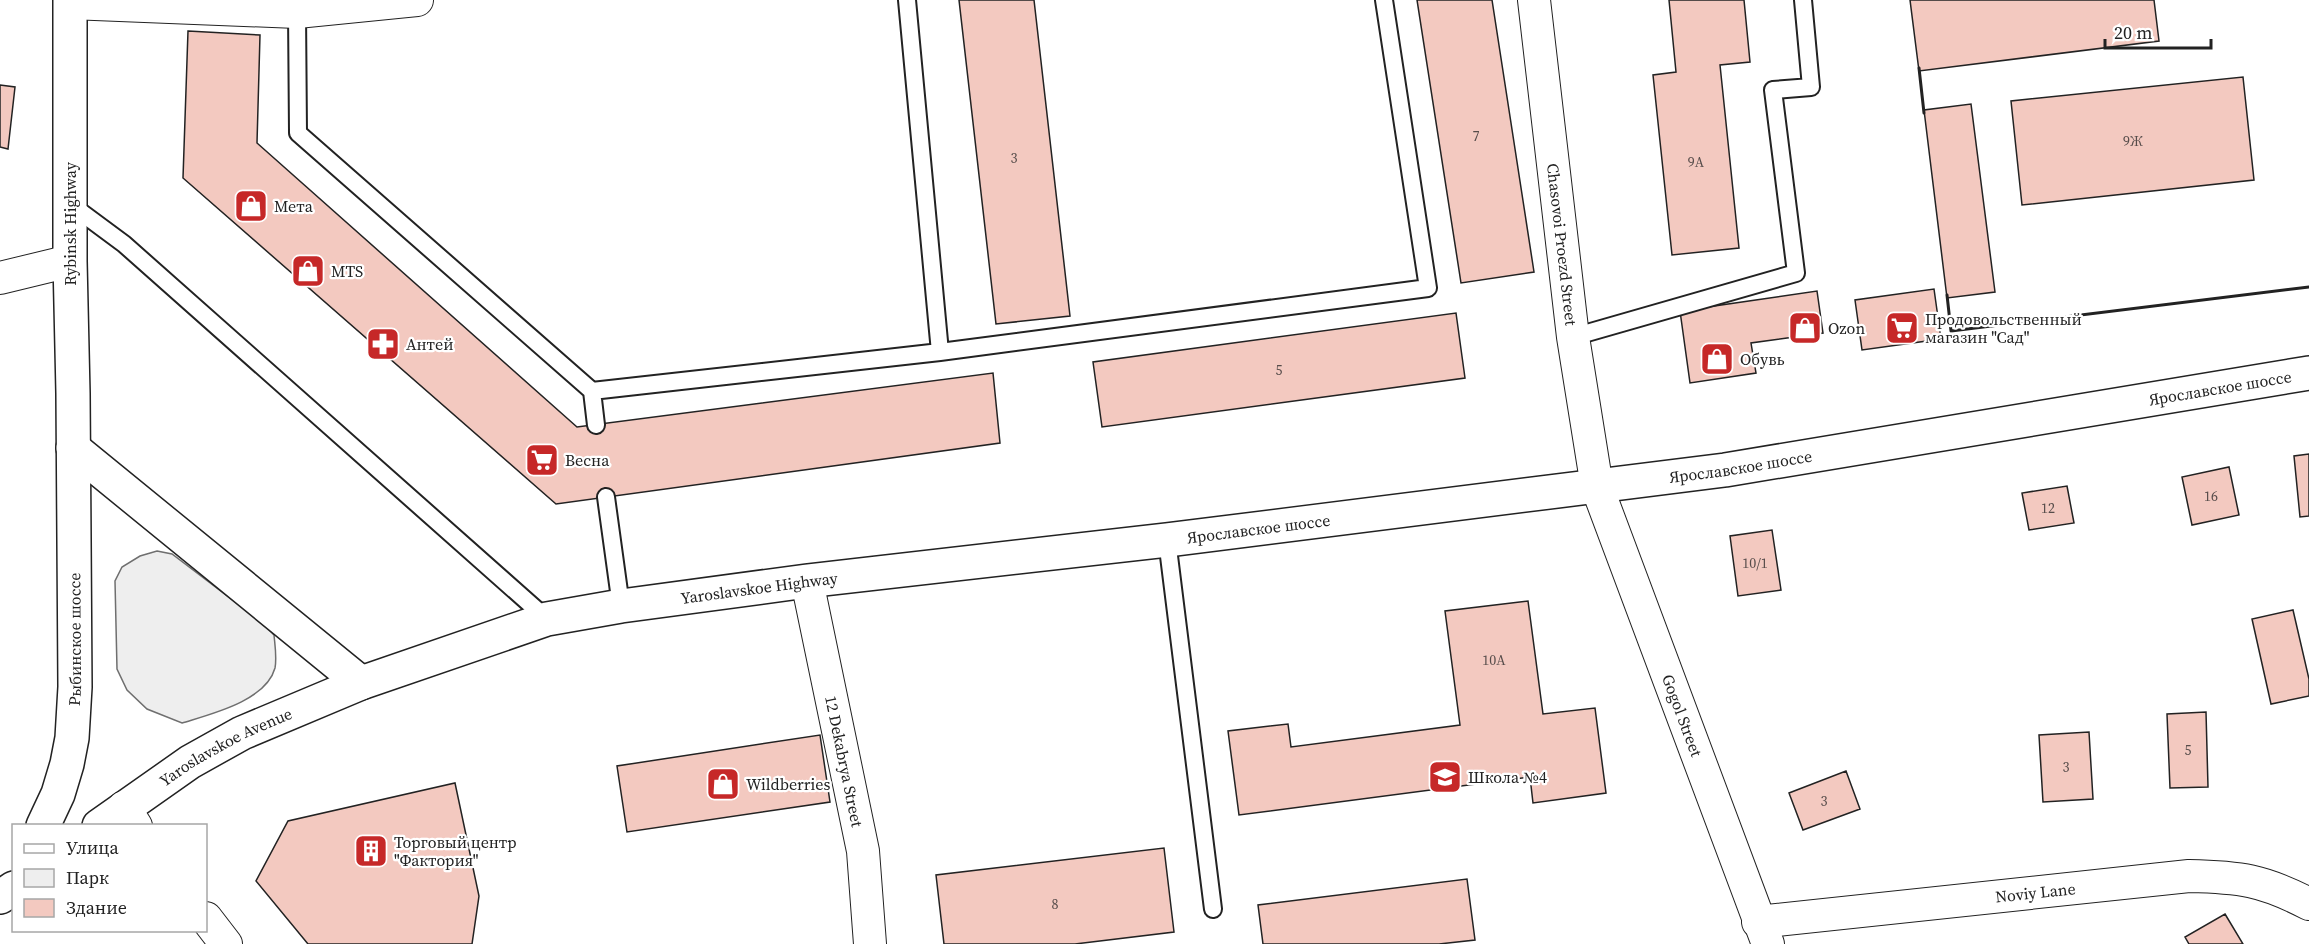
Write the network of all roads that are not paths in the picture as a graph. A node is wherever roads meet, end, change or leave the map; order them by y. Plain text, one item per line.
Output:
1 (417, 0) edge
2 (907, 0) edge
3 (1384, 0) edge
4 (1534, 0) edge
5 (1803, 0) edge
6 (70, 2) edge
7 (297, 12) junction
8 (69, 204) junction
9 (70, 261) junction
10 (0, 278) edge
11 (1573, 338) junction
12 (940, 352) junction
13 (2309, 374) edge
14 (592, 392) junction
15 (596, 424) dead end
16 (73, 448) junction
17 (1597, 487) junction
18 (606, 497) dead end
19 (1167, 540) junction
20 (807, 581) junction
21 (621, 606) junction
22 (547, 619) junction
23 (361, 683) junction
24 (120, 819) edge
25 (44, 824) edge
26 (2309, 904) edge
27 (1213, 909) dead end
28 (207, 919) edge
29 (1763, 933) edge
30 (226, 944) edge
31 (870, 944) edge

1 - 7 street
2 - 12 lane
3 - 12 lane
4 - 11 street, Chasovoi Proezd Street
5 - 11 lane
6 - 7 street
6 - 8 main road, Rybinsk Highway
7 - 14 lane
8 - 9 main road, Rybinsk Highway
8 - 22 lane
9 - 10 street
9 - 16 main road, Rybinsk Highway
11 - 17 street, Chasovoi Proezd Street
12 - 14 lane
13 - 17 main road, Ярославское шоссе
14 - 15 lane
16 - 23 main road
16 - 25 main road, Рыбинское шоссе
17 - 19 main road, Ярославское шоссе
17 - 29 street, Gogol Street
18 - 21 lane
19 - 20 main road, Yaroslavskoe Highway
19 - 27 lane
20 - 21 main road, Yaroslavskoe Highway
20 - 31 street, 12 Dekabrya Street
21 - 22 main road, Yaroslavskoe Highway
22 - 23 main road, Yaroslavskoe Highway
23 - 24 main road, Yaroslavskoe Avenue
26 - 29 street, Noviy Lane
28 - 30 street

